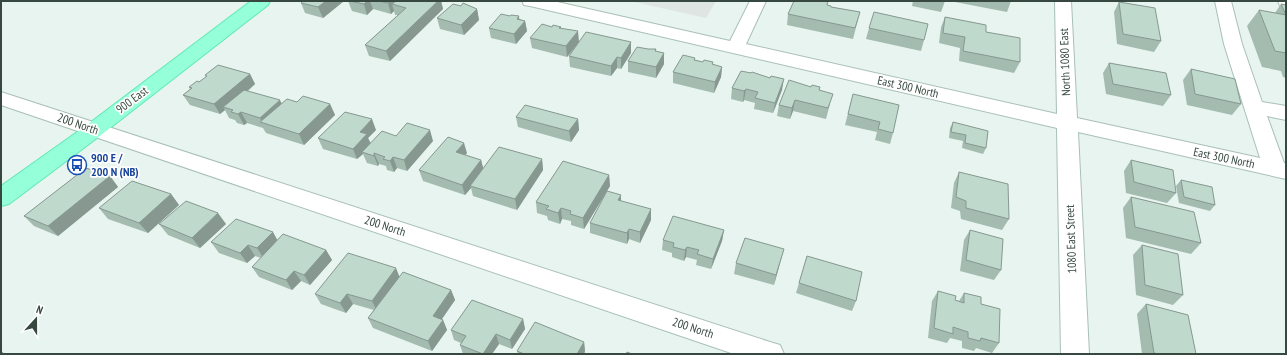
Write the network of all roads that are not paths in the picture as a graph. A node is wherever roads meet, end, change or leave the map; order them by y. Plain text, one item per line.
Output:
1 (262, 1) edge
2 (530, 1) edge
3 (758, 1) edge
4 (1063, 1) edge
5 (1223, 1) edge
6 (577, 6) edge
7 (735, 48) junction
8 (1, 98) edge
9 (1254, 107) junction
10 (1286, 113) edge
11 (1067, 123) junction
12 (94, 130) junction
13 (1280, 170) edge
14 (1, 198) edge
15 (770, 354) edge
16 (1075, 354) edge

1 - 12 main road, 900 East
2 - 6 street, East 300 North
3 - 7 street
4 - 11 street, North 1080 East
5 - 9 street
6 - 7 street, East 300 North
7 - 11 street, East 300 North
8 - 12 street, 200 North
9 - 10 street
9 - 13 street
11 - 13 street, East 300 North
11 - 16 street, 1080 East Street
12 - 14 main road, 900 East
12 - 15 street, 200 North

